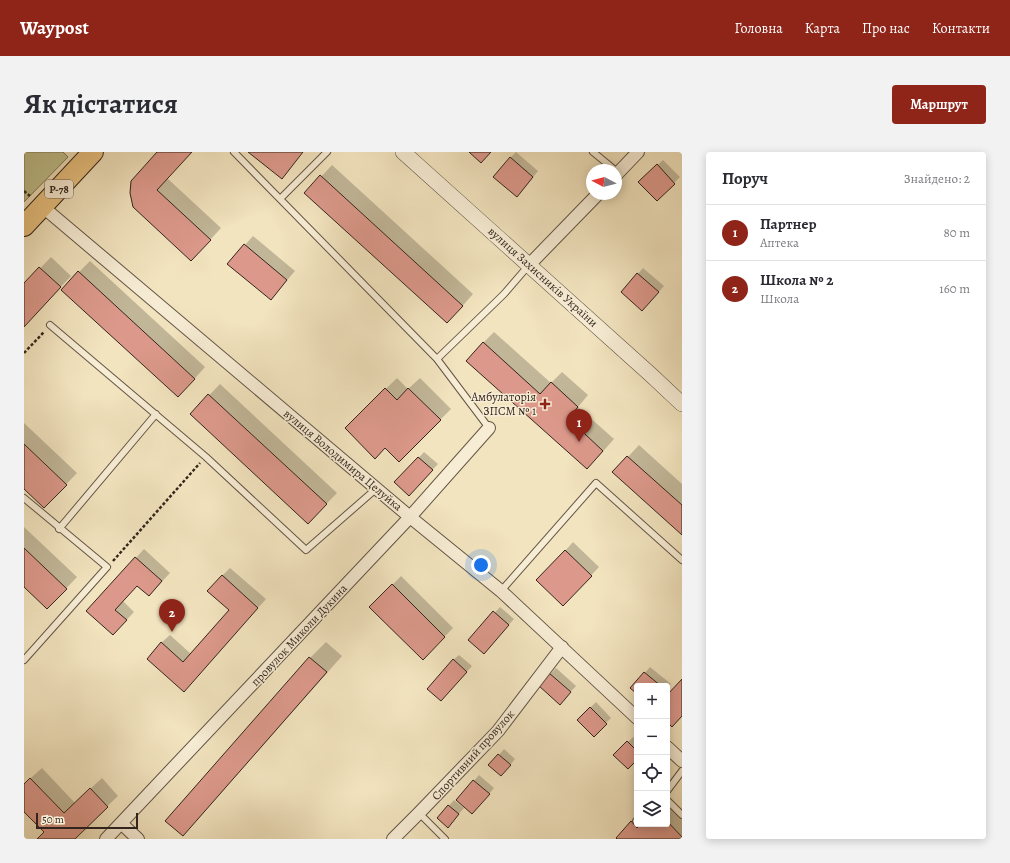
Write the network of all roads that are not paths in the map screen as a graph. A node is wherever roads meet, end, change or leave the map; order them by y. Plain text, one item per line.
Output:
1 (93, 152) edge
2 (234, 152) edge
3 (327, 152) edge
4 (403, 152) edge
5 (593, 152) edge
6 (638, 152) edge
7 (607, 164) edge
8 (622, 167) edge
9 (280, 199) junction
10 (592, 200) edge
11 (43, 207) junction
12 (24, 226) edge
13 (529, 265) junction
14 (50, 326) road end
15 (437, 359) junction
16 (682, 404) edge
17 (156, 414) junction
18 (489, 428) joint
19 (377, 488) junction
20 (24, 498) edge
21 (410, 517) junction
22 (59, 529) junction
23 (682, 560) edge
24 (501, 591) junction
25 (562, 647) junction
26 (24, 660) edge
27 (634, 715) edge
28 (670, 750) edge
29 (682, 761) edge
30 (682, 771) edge
31 (670, 787) edge
32 (670, 803) edge
33 (419, 813) junction
34 (682, 815) edge
35 (121, 822) junction
36 (106, 839) edge
37 (138, 839) edge
38 (392, 839) edge
39 (444, 839) edge

1 - 11 main road, Р-78
2 - 9 lane
3 - 9 lane
4 - 13 street, вулиця Захисників України
5 - 7 lane
6 - 8 street
9 - 15 lane
10 - 13 street
11 - 12 main road, Р-78
11 - 19 street, вулиця Володимира Целуйка
13 - 15 lane
13 - 16 street, вулиця Захисників України
14 - 17 lane
15 - 18 lane
17 - 19 lane
17 - 22 lane
18 - 21 street, провулок Миколи Дукина
19 - 21 street, вулиця Володимира Целуйка
20 - 22 lane
21 - 24 street, вулиця Володимира Целуйка
21 - 35 street, провулок Миколи Дукина
22 - 26 lane
23 - 24 lane
24 - 25 street, вулиця Володимира Целуйка
25 - 27 street, вулиця Володимира Целуйка
25 - 33 street, Спортивний провулок
28 - 29 street
30 - 31 lane
32 - 34 lane
33 - 38 street, Спортивний провулок
33 - 39 lane
35 - 36 street, провулок Миколи Дукина
35 - 37 street

